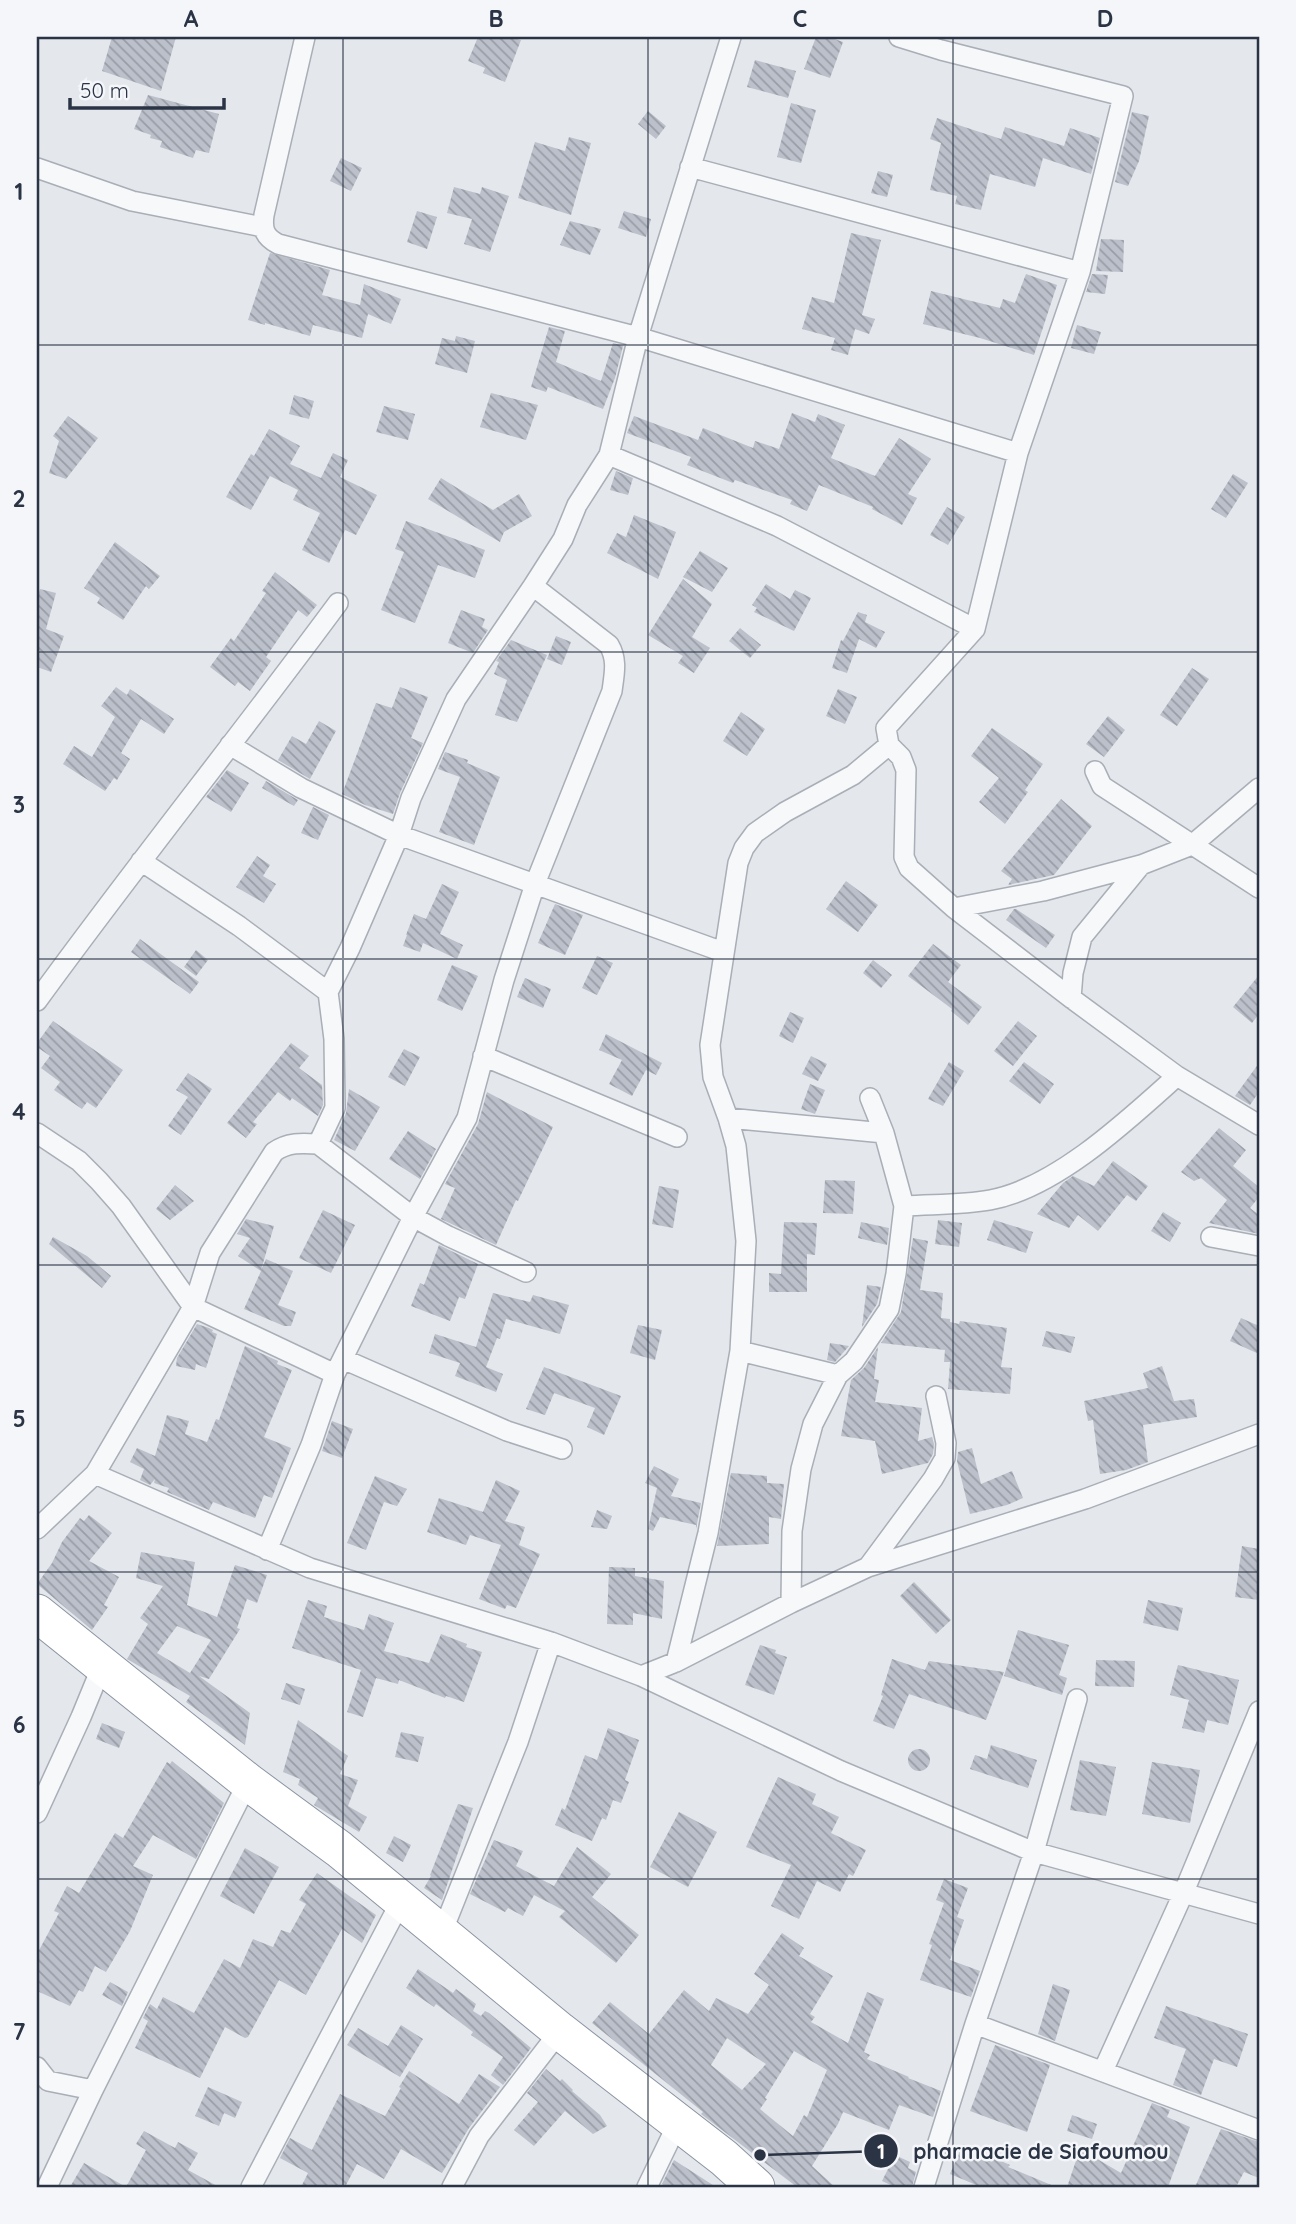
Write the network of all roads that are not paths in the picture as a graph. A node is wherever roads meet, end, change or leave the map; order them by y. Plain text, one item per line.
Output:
1 (305, 37) edge
2 (731, 37) edge
3 (899, 37) edge
4 (690, 167) junction
5 (37, 168) edge
6 (263, 227) junction
7 (1080, 272) junction
8 (638, 337) junction
9 (1018, 453) junction
10 (609, 455) junction
11 (533, 586) junction
12 (338, 603) dead end
13 (975, 629) junction
14 (889, 745) junction
15 (230, 746) junction
16 (1095, 771) dead end
17 (1259, 788) edge
18 (400, 835) junction
19 (1192, 845) junction
20 (141, 860) junction
21 (1140, 865) junction
22 (535, 884) junction
23 (1259, 888) edge
24 (954, 908) junction
25 (723, 951) junction
26 (328, 992) junction
27 (1071, 998) junction
28 (37, 1001) edge
29 (483, 1056) junction
30 (1177, 1076) junction
31 (870, 1098) dead end
32 (729, 1118) junction
33 (1259, 1125) edge
34 (37, 1133) edge
35 (884, 1133) junction
36 (677, 1137) dead end
37 (318, 1144) junction
38 (904, 1206) junction
39 (413, 1217) junction
40 (1211, 1237) dead end
41 (1259, 1246) edge
42 (526, 1272) dead end
43 (193, 1307) junction
44 (740, 1351) junction
45 (339, 1367) junction
46 (838, 1375) junction
47 (936, 1396) dead end
48 (1259, 1434) edge
49 (562, 1449) dead end
50 (95, 1474) junction
51 (37, 1529) edge
52 (267, 1550) junction
53 (868, 1567) junction
54 (791, 1604) junction
55 (37, 1613) edge
56 (551, 1643) junction
57 (676, 1662) junction
58 (102, 1666) junction
59 (641, 1676) junction
60 (1077, 1699) dead end
61 (1259, 1711) edge
62 (248, 1782) junction
63 (37, 1813) edge
64 (1034, 1852) junction
65 (1183, 1894) junction
66 (401, 1900) junction
67 (1259, 1914) edge
68 (441, 1935) junction
69 (975, 2024) junction
70 (560, 2031) junction
71 (37, 2067) edge
72 (1103, 2071) junction
73 (93, 2090) junction
74 (678, 2123) junction
75 (1259, 2130) edge
76 (47, 2187) edge
77 (251, 2187) edge
78 (453, 2187) edge
79 (647, 2187) edge
80 (756, 2187) edge
81 (923, 2187) edge

1 - 6 street
2 - 4 street
3 - 7 street
4 - 7 street
4 - 8 street
5 - 6 street
6 - 8 street
7 - 9 street
8 - 9 street
8 - 10 street
9 - 13 street
10 - 11 street
10 - 13 street
11 - 18 street
11 - 22 street
12 - 15 street
13 - 14 street
14 - 24 street
14 - 25 street
15 - 18 street
15 - 20 street
16 - 19 street
17 - 19 street
18 - 22 street
18 - 26 street
19 - 21 street
19 - 23 street
20 - 26 street
20 - 28 street
21 - 24 street
21 - 27 street
22 - 25 street
22 - 29 street
24 - 27 street
25 - 32 street
26 - 37 street
27 - 30 street
29 - 36 street
29 - 39 street
30 - 33 street
30 - 38 street
31 - 35 street
32 - 35 street
32 - 44 street
34 - 43 street
35 - 38 street
37 - 39 street
37 - 43 street
38 - 46 street
39 - 42 street
39 - 45 street
40 - 41 street
43 - 45 street
43 - 50 street
44 - 46 street
44 - 57 street
45 - 49 street
45 - 52 street
46 - 54 street
47 - 53 street
48 - 53 street
50 - 51 street
50 - 52 street
52 - 56 street
53 - 54 street
54 - 57 street
55 - 58 highway
56 - 59 street
56 - 68 street
57 - 59 street
58 - 62 highway
58 - 63 street
59 - 64 street
60 - 64 street
61 - 65 street
62 - 66 highway
62 - 73 street
64 - 65 street
64 - 69 street
65 - 67 street
65 - 72 street
66 - 68 highway
66 - 77 street
68 - 70 highway
69 - 72 street
69 - 81 street
70 - 74 highway
70 - 78 street
71 - 73 street
72 - 75 street
73 - 76 street
74 - 79 street
74 - 80 highway

